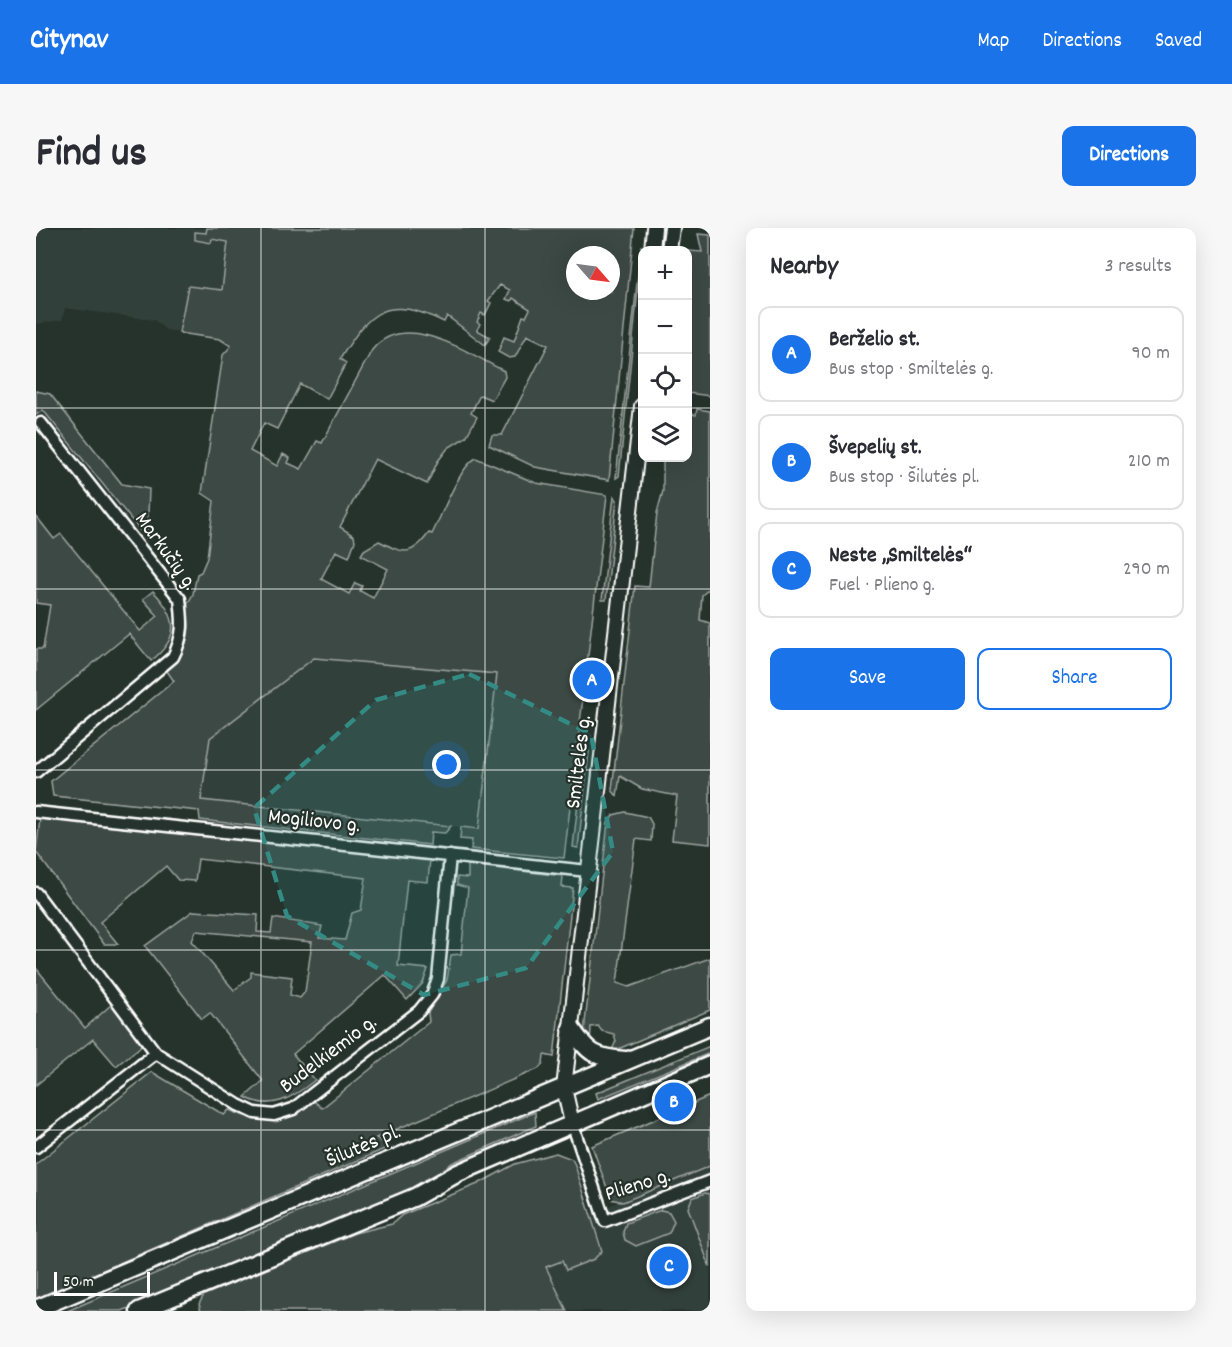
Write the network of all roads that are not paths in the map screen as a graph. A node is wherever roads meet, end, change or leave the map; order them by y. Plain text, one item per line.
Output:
1 (654, 228) edge
2 (672, 228) edge
3 (652, 246) edge
4 (670, 246) edge
5 (642, 408) edge
6 (40, 423) dead end
7 (36, 772) edge
8 (36, 812) edge
9 (450, 856) junction
10 (588, 871) junction
11 (36, 893) edge
12 (710, 1026) edge
13 (571, 1028) junction
14 (156, 1053) junction
15 (629, 1060) junction
16 (710, 1065) edge
17 (564, 1088) junction
18 (572, 1123) junction
19 (36, 1147) edge
20 (710, 1181) edge
21 (36, 1310) edge
22 (139, 1311) edge

1 - 3 street
2 - 4 street
5 - 10 street, Smiltelės g.
6 - 7 street, Markučių g.
8 - 9 street, Mogiliovo g.
9 - 10 street, Mogiliovo g.
9 - 14 street, Budelkiemio g.
10 - 13 street, Smiltelės g.
11 - 14 street
12 - 15 main road, Šilutės pl.
13 - 15 main road
13 - 17 street, Smiltelės g.
14 - 19 street
15 - 17 main road, Šilutės pl.
16 - 18 main road
17 - 18 street, Smiltelės g.
17 - 21 main road, Šilutės pl.
18 - 20 street, Plieno g.
18 - 22 main road

